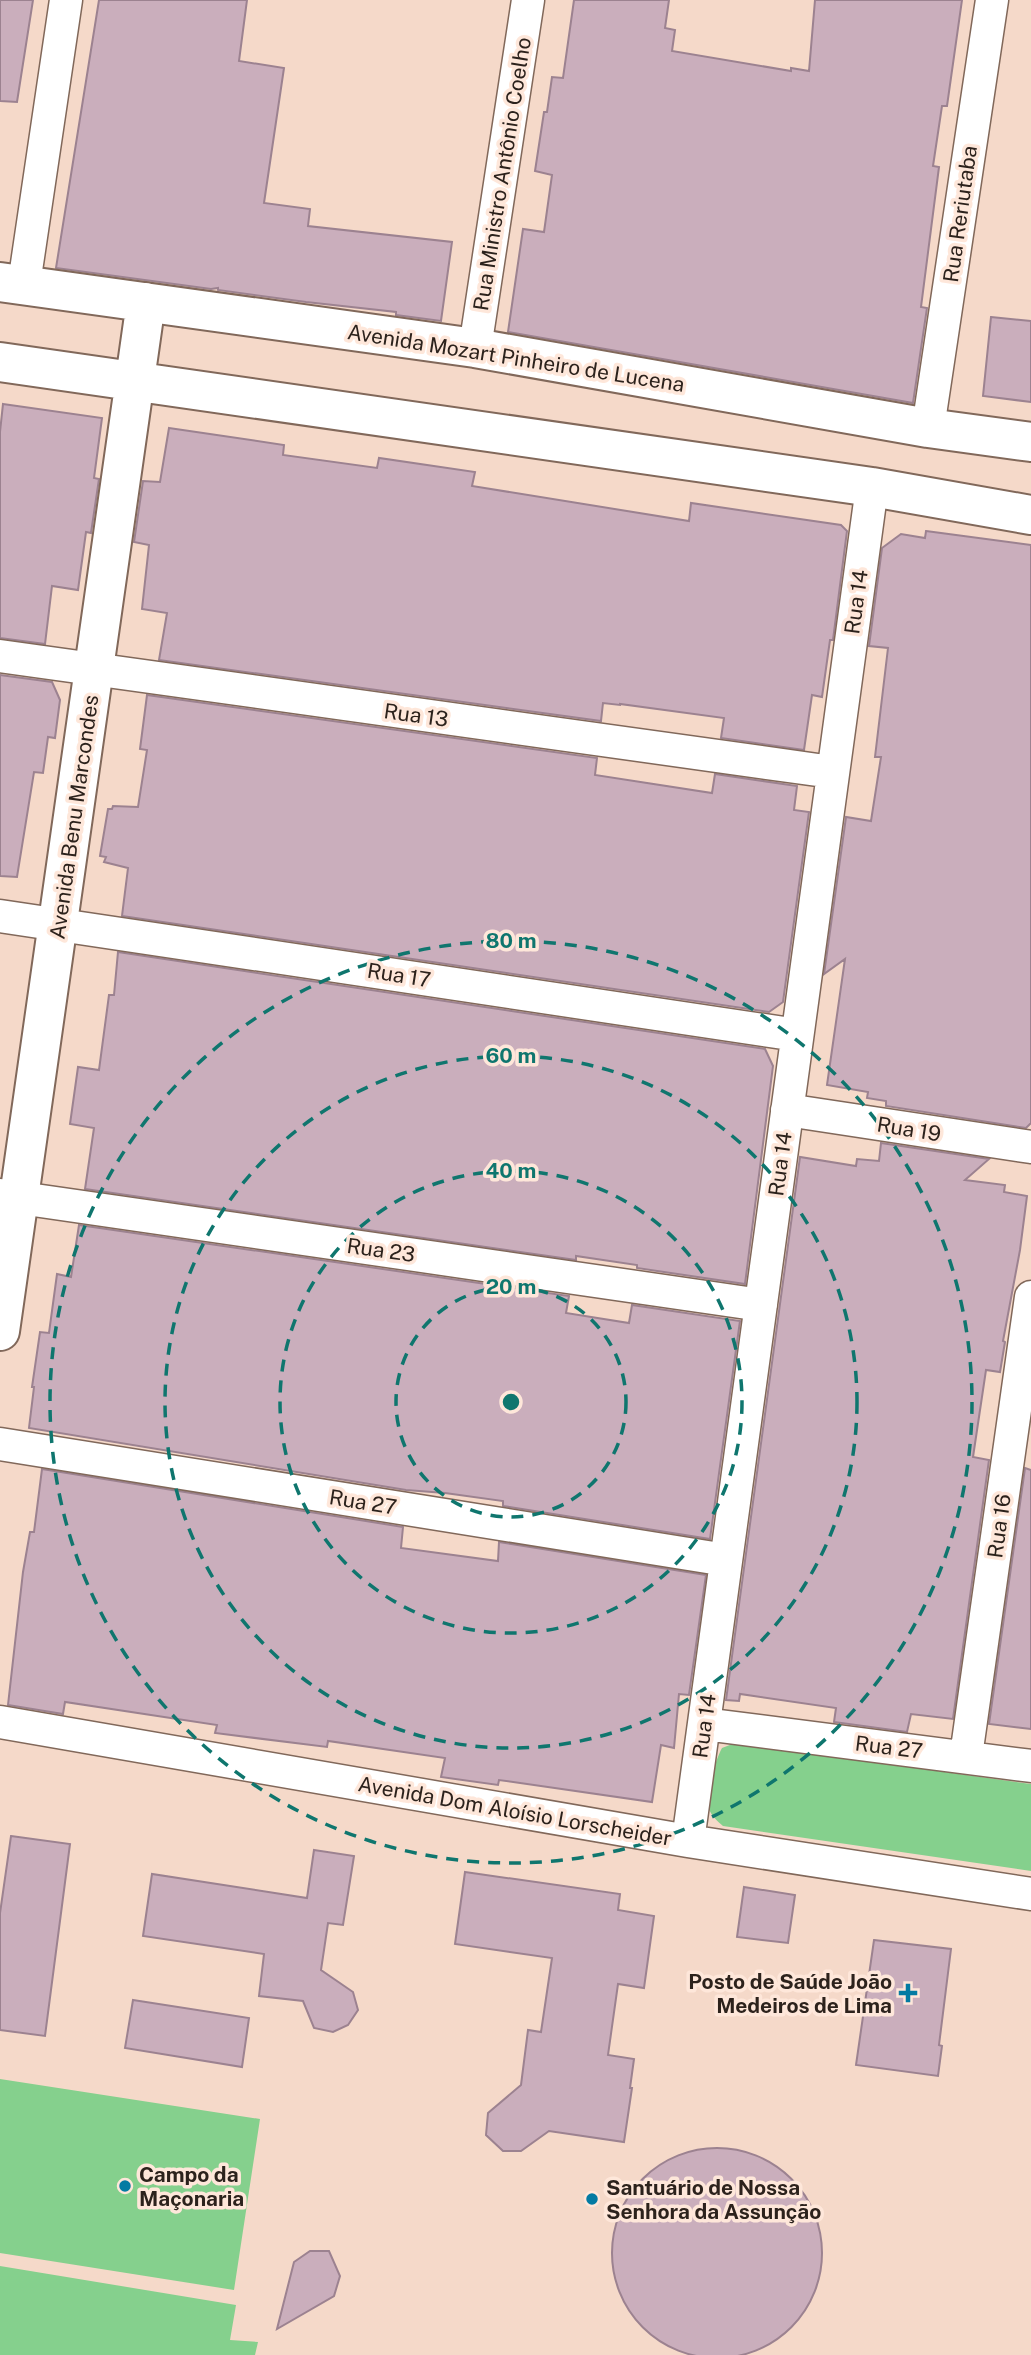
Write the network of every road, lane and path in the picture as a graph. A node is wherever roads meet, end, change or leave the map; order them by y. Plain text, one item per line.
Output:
1 (66, 0) edge
2 (528, 0) edge
3 (992, 0) edge
4 (12, 283) edge
5 (146, 302) junction
6 (475, 348) junction
7 (0, 362) edge
8 (133, 381) junction
9 (928, 428) junction
10 (1031, 442) edge
11 (872, 487) junction
12 (1031, 515) edge
13 (0, 656) edge
14 (95, 670) junction
15 (832, 772) junction
16 (0, 916) edge
17 (58, 924) junction
18 (797, 1035) junction
19 (787, 1110) junction
20 (1031, 1147) edge
21 (9, 1197) edge
22 (1031, 1297) edge
23 (761, 1305) junction
24 (0, 1331) edge
25 (0, 1444) edge
26 (726, 1560) junction
27 (0, 1722) edge
28 (704, 1724) junction
29 (966, 1756) junction
30 (1031, 1766) edge
31 (688, 1841) junction
32 (1031, 1894) edge

1 - 4 street
2 - 6 street, Rua Ministro Antônio Coelho
3 - 9 street, Rua Reriutaba
4 - 5 main road, Avenida Mozart Pinheiro de Lucena
5 - 6 main road, Avenida Mozart Pinheiro de Lucena
5 - 8 main road, Avenida Benu Marcondes
6 - 9 main road, Avenida Mozart Pinheiro de Lucena
7 - 8 main road
8 - 11 main road
8 - 14 main road, Avenida Benu Marcondes
9 - 10 main road, Avenida Mozart Pinheiro de Lucena
11 - 12 main road
11 - 15 street, Rua 14
13 - 14 street, Rua 13
14 - 15 street, Rua 13
14 - 17 main road, Avenida Benu Marcondes
15 - 18 street, Rua 14
16 - 17 street, Rua 17
17 - 18 street, Rua 17
17 - 21 main road, Avenida Benu Marcondes
18 - 19 street, Rua 14
19 - 20 street, Rua 19
19 - 23 street, Rua 14
21 - 23 street, Rua 23
21 - 24 main road, Avenida Benu Marcondes
22 - 29 street, Rua 16
23 - 26 street, Rua 14
25 - 26 street, Rua 27
26 - 28 street, Rua 14
27 - 31 street, Avenida Dom Aloísio Lorscheider
28 - 29 street, Rua 27
28 - 31 street, Rua 14
29 - 30 street, Rua 27
31 - 32 street, Avenida Dom Aloísio Lorscheider

